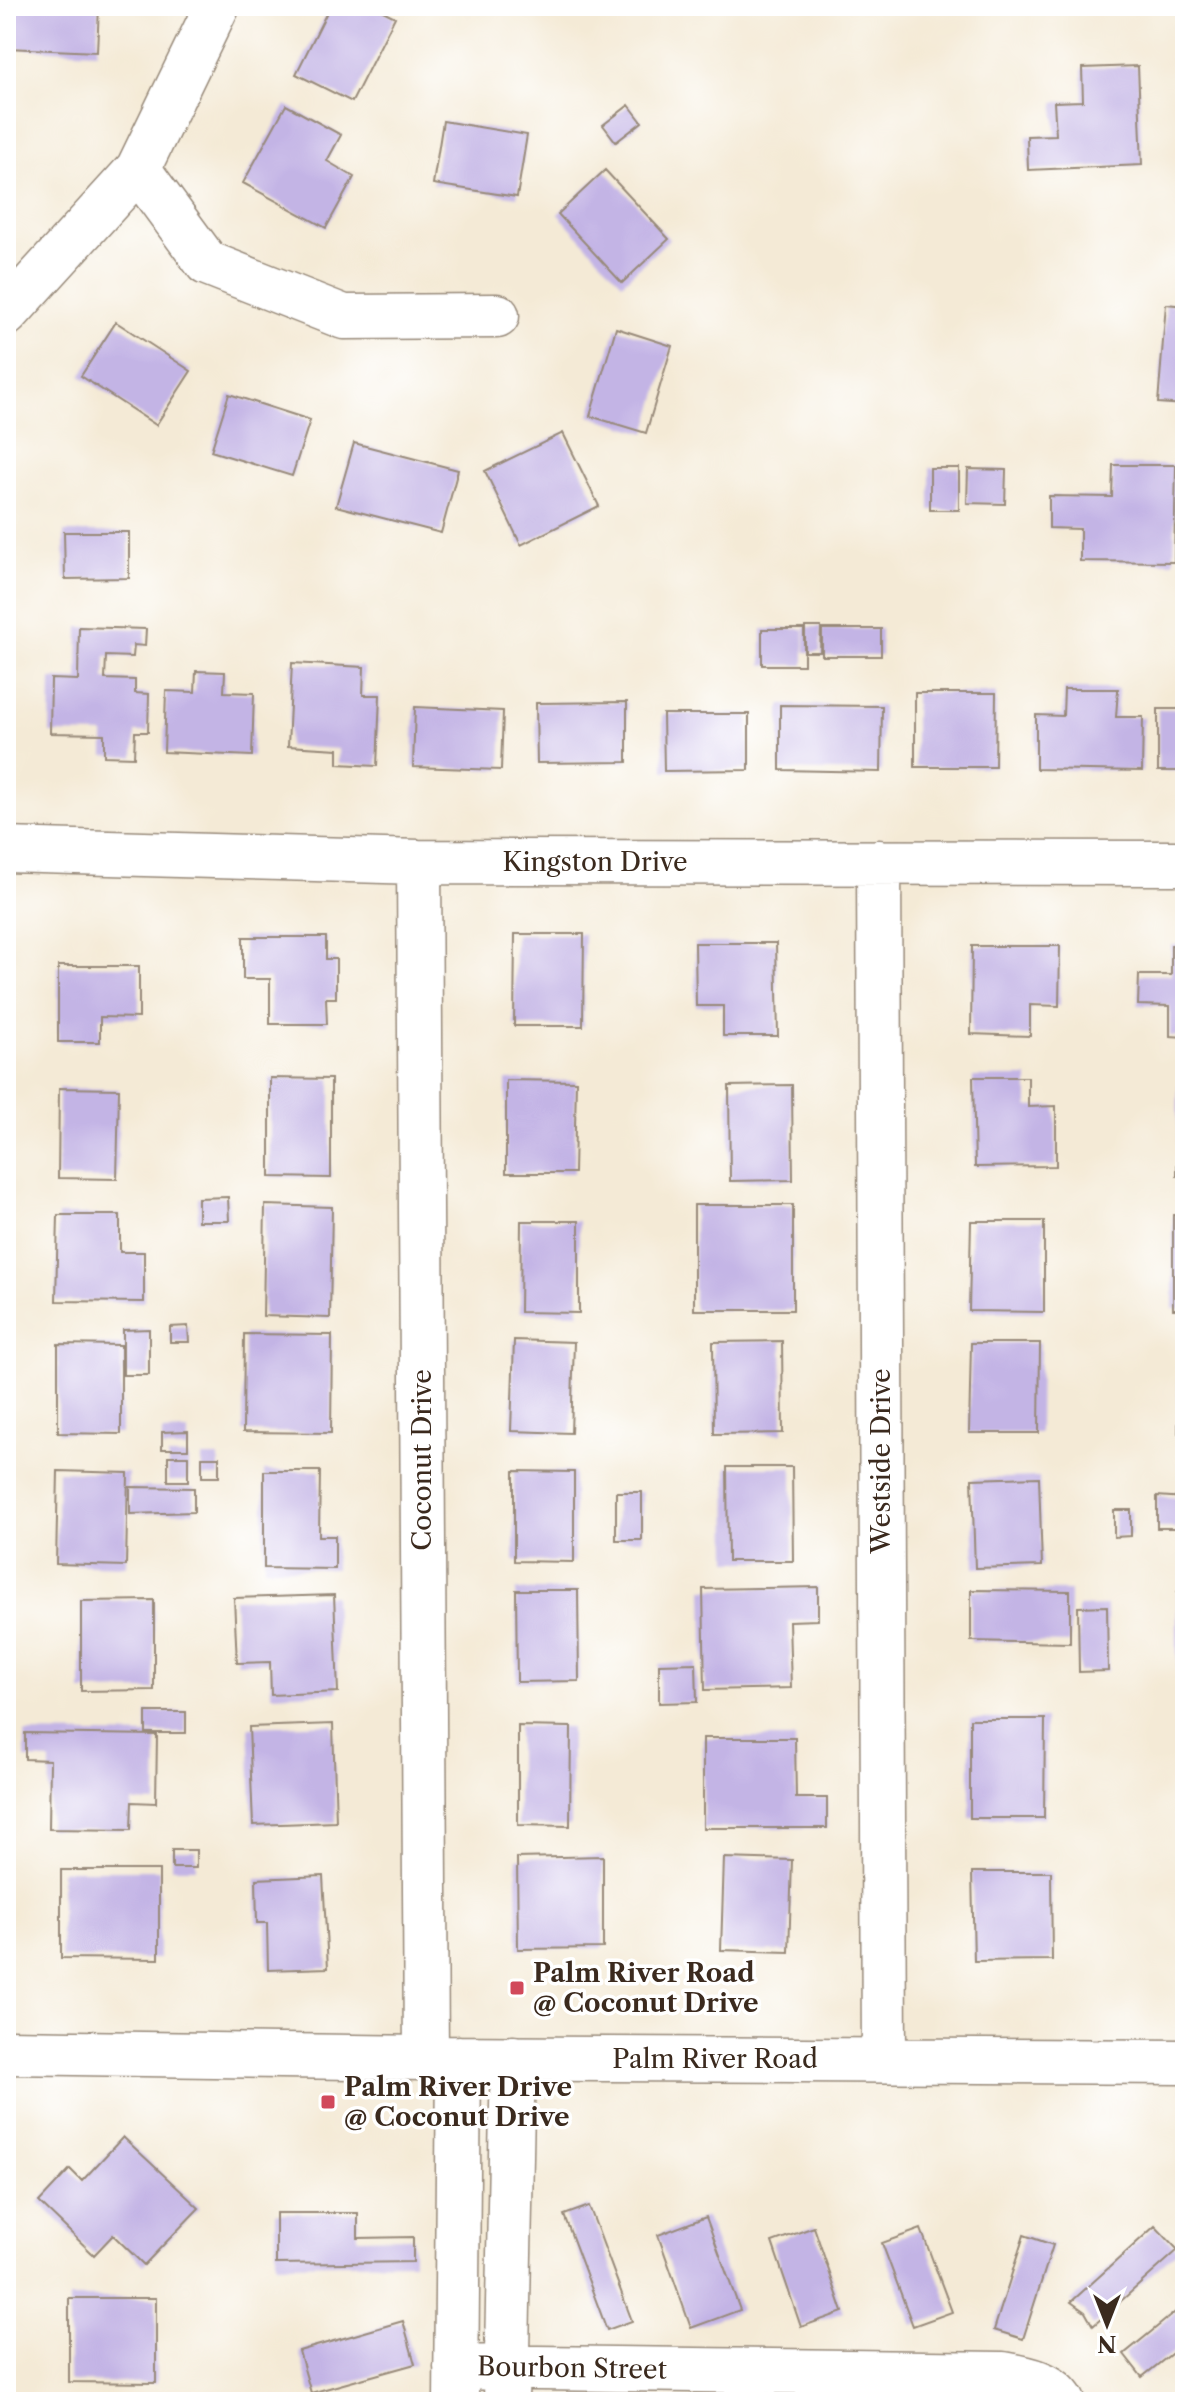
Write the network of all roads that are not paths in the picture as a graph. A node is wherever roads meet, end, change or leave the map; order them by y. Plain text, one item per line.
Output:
1 (217, 6) edge
2 (138, 169) junction
3 (6, 314) edge
4 (497, 316) dead end
5 (6, 850) edge
6 (419, 862) junction
7 (879, 862) junction
8 (1185, 863) edge
9 (6, 2052) edge
10 (442, 2058) junction
11 (513, 2058) junction
12 (884, 2060) junction
13 (1185, 2062) edge
14 (456, 2384) edge
15 (506, 2385) edge
16 (1063, 2402) edge

1 - 2 street
2 - 3 street
2 - 4 street
5 - 6 street, Kingston Drive
6 - 7 street, Kingston Drive
6 - 10 street, Coconut Drive
7 - 8 street, Kingston Drive
7 - 12 street, Westside Drive
9 - 10 street, Palm River Road
10 - 11 street, Palm River Road
10 - 14 street, Coconut Drive
11 - 12 street, Palm River Road
11 - 15 street
12 - 13 street, Palm River Road
14 - 15 street, Bourbon Street
15 - 16 street, Bourbon Street

